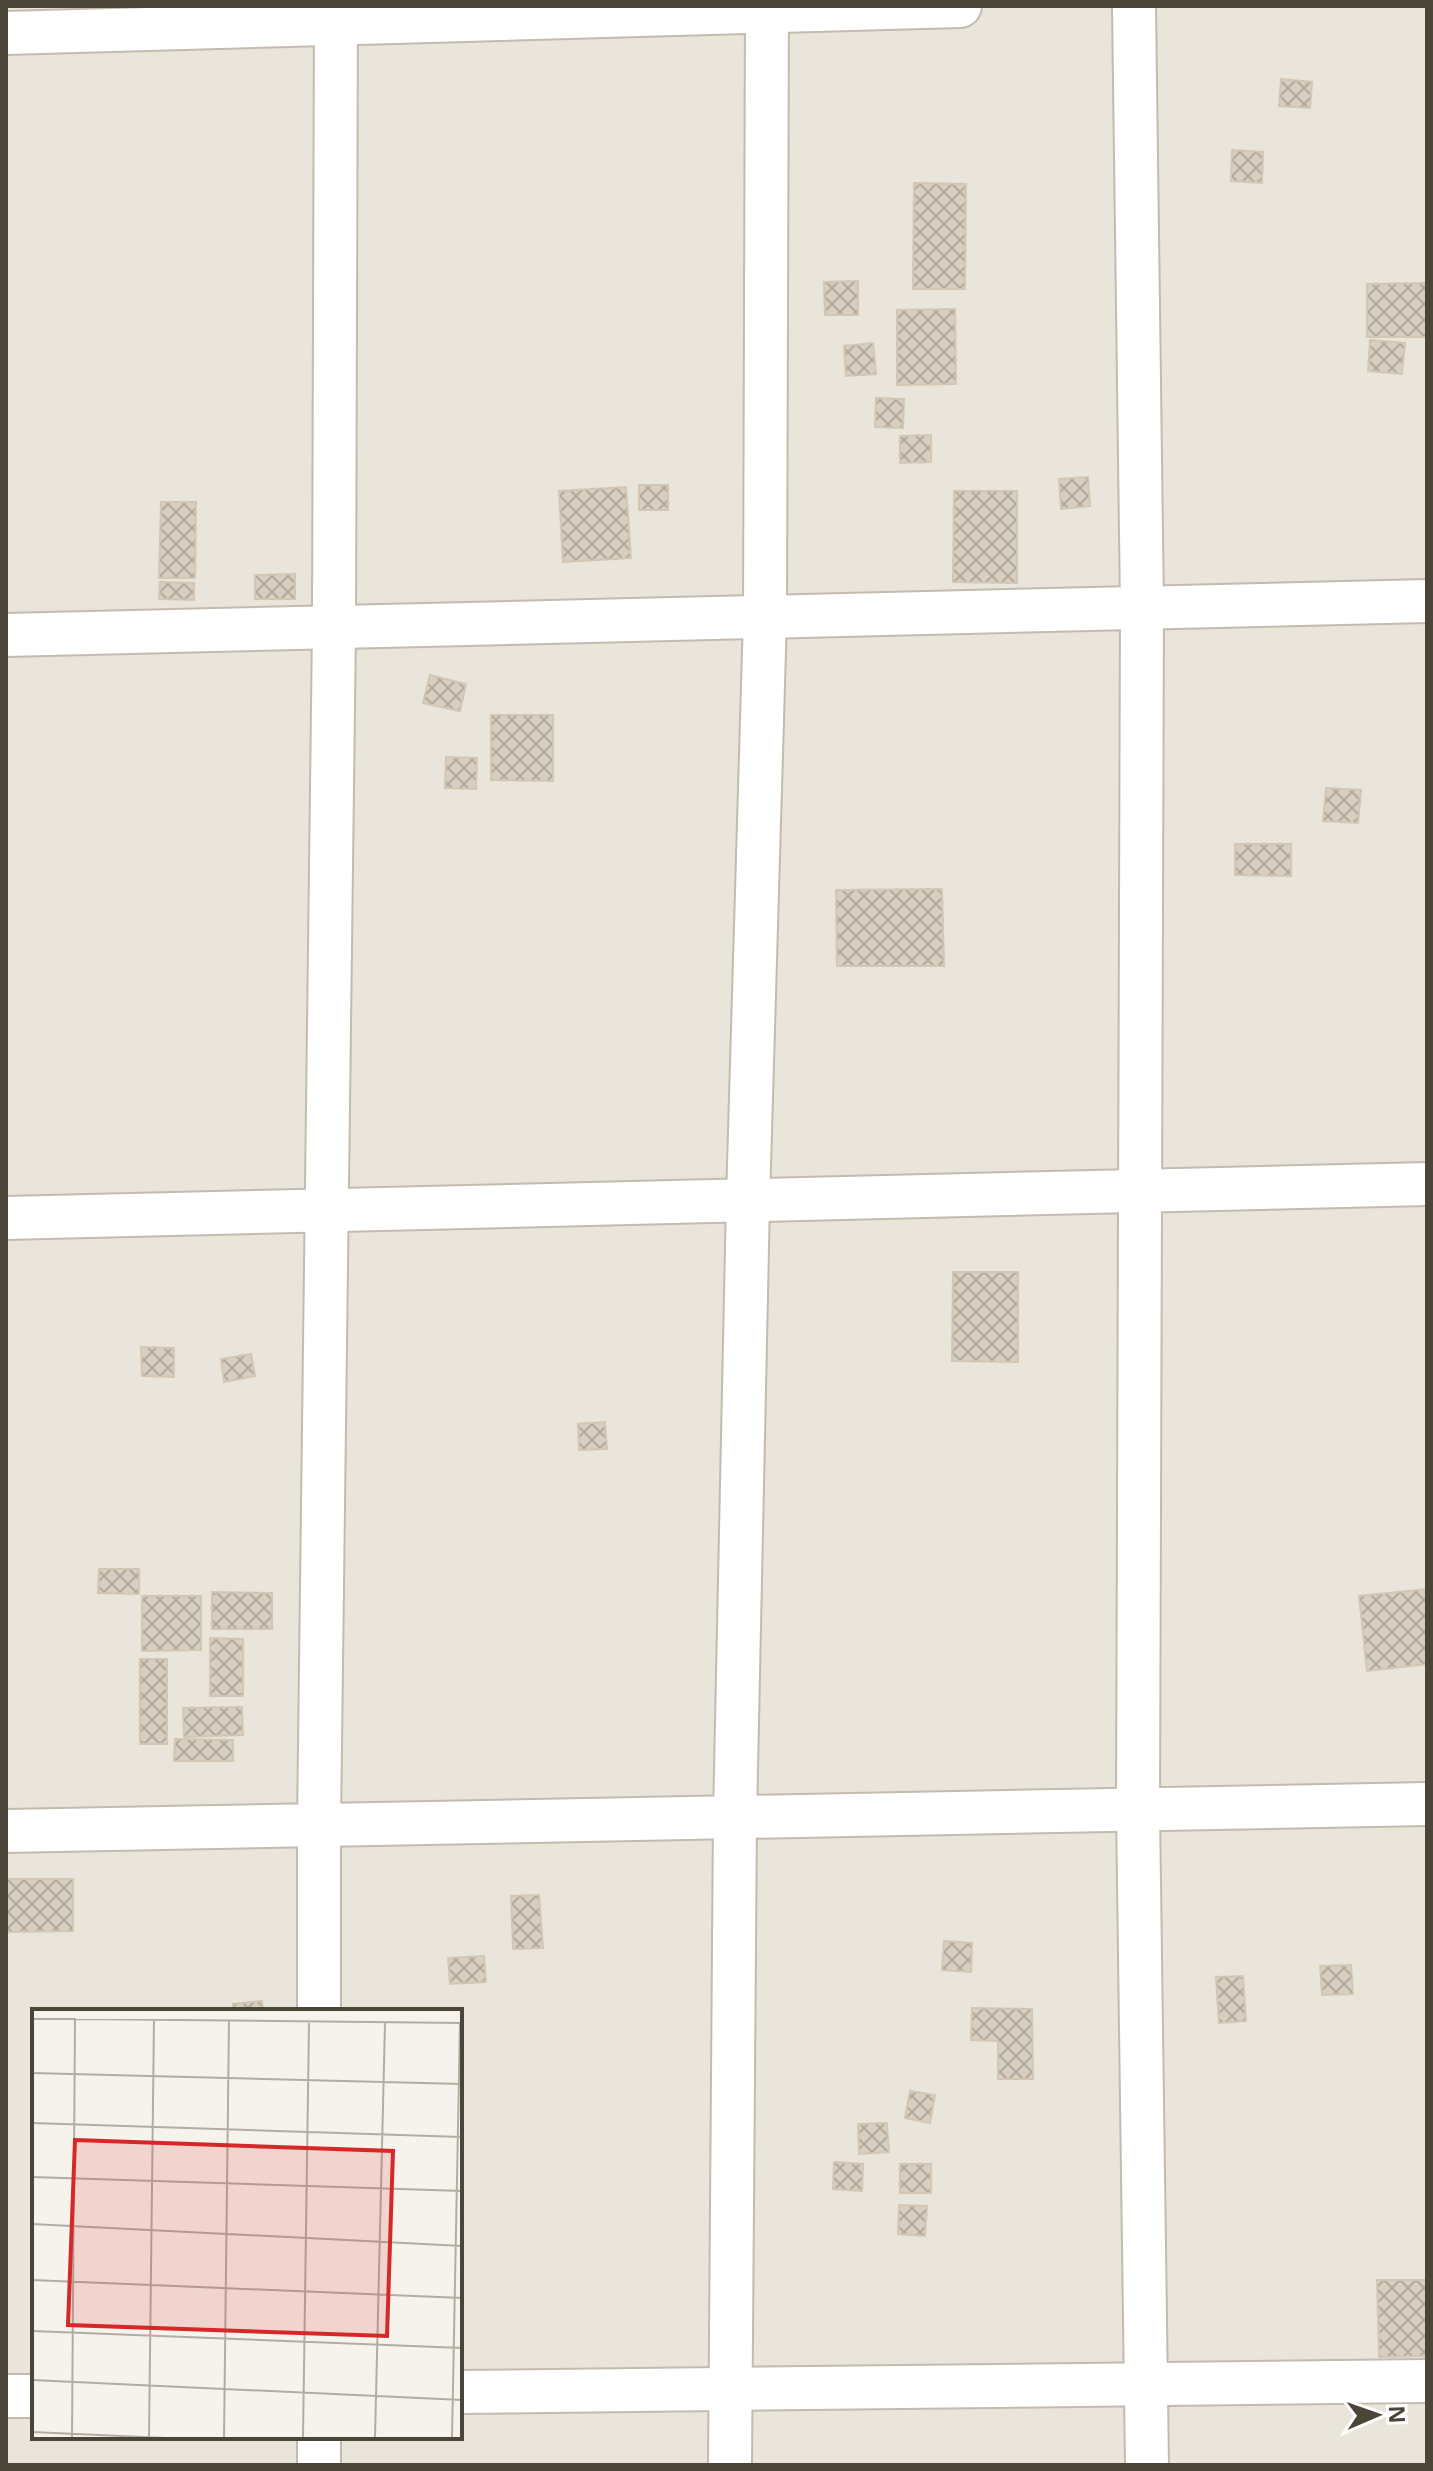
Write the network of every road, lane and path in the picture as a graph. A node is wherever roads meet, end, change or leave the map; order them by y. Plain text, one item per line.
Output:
1 (960, 6) edge
2 (1134, 6) edge
3 (767, 9) edge
4 (336, 15) edge
5 (6, 33) edge
6 (1427, 601) edge
7 (1142, 608) junction
8 (765, 617) junction
9 (334, 627) junction
10 (6, 635) edge
11 (1427, 1184) edge
12 (1140, 1191) junction
13 (748, 1200) junction
14 (328, 1211) junction
15 (6, 1218) edge
16 (1427, 1804) edge
17 (1138, 1810) junction
18 (735, 1817) junction
19 (319, 1825) junction
20 (6, 1831) edge
21 (319, 2009) edge
22 (1427, 2381) edge
23 (1147, 2384) junction
24 (732, 2389) junction
25 (462, 2392) edge
26 (6, 2396) edge
27 (32, 2396) edge
28 (319, 2439) edge
29 (319, 2465) edge
30 (730, 2465) edge
31 (1147, 2465) edge

1 - 3 street
2 - 7 street
3 - 4 street
3 - 8 street
4 - 5 street
4 - 9 street
6 - 7 street
7 - 8 street
7 - 12 street
8 - 9 street
8 - 13 street
9 - 10 street
9 - 14 street
11 - 12 street
12 - 13 street
12 - 17 street
13 - 14 street
13 - 18 street
14 - 15 street
14 - 19 street
16 - 17 street
17 - 18 street
17 - 23 street
18 - 19 street
18 - 24 street
19 - 20 street
19 - 21 street
22 - 23 street
23 - 24 street
23 - 31 street
24 - 25 street
24 - 30 street
26 - 27 street
28 - 29 street

